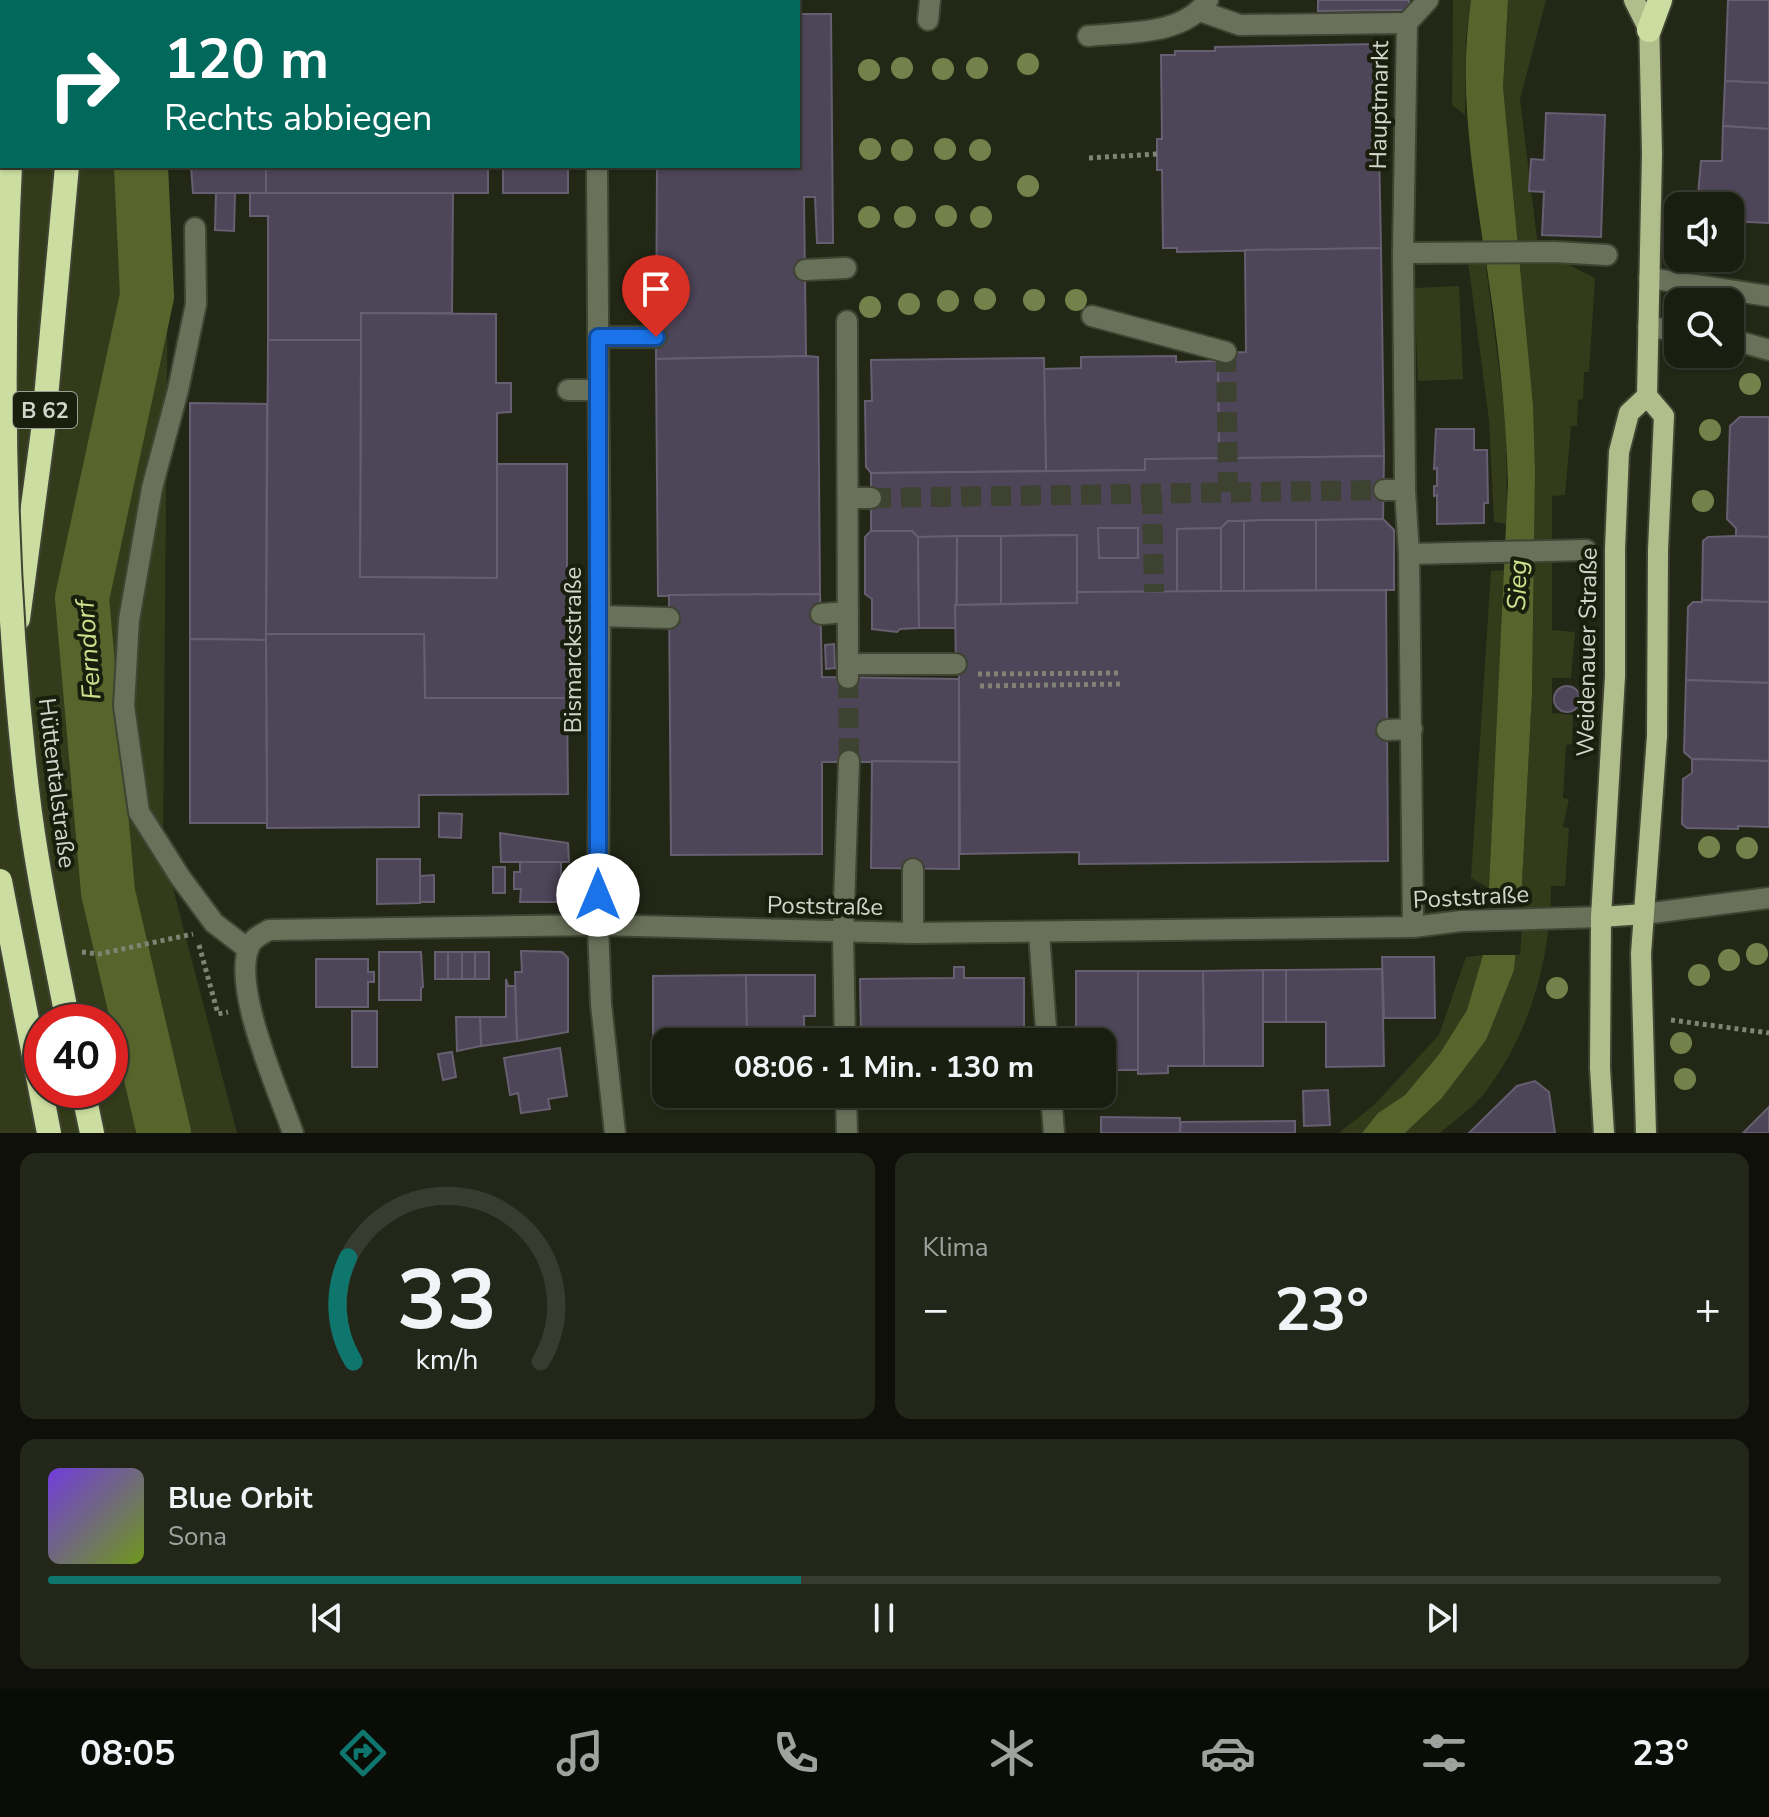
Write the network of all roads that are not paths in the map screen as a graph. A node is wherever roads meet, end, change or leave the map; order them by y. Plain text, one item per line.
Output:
1 (1428, 0) edge
2 (1634, 0) edge
3 (1649, 0) edge
4 (1660, 0) edge
5 (1204, 6) edge
6 (1407, 23) junction
7 (1649, 30) junction
8 (1088, 36) dead end
9 (10, 168) edge
10 (67, 168) edge
11 (597, 168) edge
12 (195, 228) dead end
13 (1403, 253) junction
14 (1607, 255) dead end
15 (846, 268) dead end
16 (805, 270) dead end
17 (1649, 278) junction
18 (1769, 296) edge
19 (1092, 316) dead end
20 (847, 321) dead end
21 (1648, 327) junction
22 (1664, 329) edge
23 (598, 337) junction
24 (656, 337) dead end
25 (1744, 343) edge
26 (1769, 350) edge
27 (1226, 352) dead end
28 (568, 390) dead end
29 (598, 390) junction
30 (1647, 396) junction
31 (1384, 490) tunnel mouth
32 (1405, 490) junction
33 (848, 498) junction
34 (871, 498) tunnel mouth
35 (1586, 550) dead end
36 (1409, 554) junction
37 (848, 612) junction
38 (821, 614) dead end
39 (600, 616) junction
40 (669, 618) dead end
41 (13, 653) junction
42 (956, 664) dead end
43 (1412, 729) junction
44 (1387, 730) dead end
45 (849, 761) tunnel mouth
46 (913, 869) dead end
47 (0, 881) edge
48 (1769, 898) edge
49 (1644, 914) junction
50 (1601, 917) junction
51 (598, 925) junction
52 (1413, 927) junction
53 (843, 933) junction
54 (913, 933) junction
55 (1039, 933) junction
56 (248, 949) junction
57 (65, 1004) edge
58 (845, 1028) edge
59 (1046, 1028) edge
60 (87, 1108) edge
61 (846, 1108) edge
62 (1052, 1108) edge
63 (49, 1133) edge
64 (92, 1133) edge
65 (293, 1133) edge
66 (615, 1133) edge
67 (847, 1133) edge
68 (1054, 1133) edge
69 (1604, 1133) edge
70 (1646, 1133) edge

1 - 6 street
2 - 7 main road
3 - 7 main road
4 - 7 highway
5 - 6 street, Hauptmarkt
5 - 8 street
6 - 13 street, Hauptmarkt
7 - 17 main road
9 - 41 highway, Hüttentalstraße, bridge
10 - 41 highway, B 62, bridge
11 - 23 street, Bismarckstraße
12 - 56 street
13 - 14 street
13 - 32 street, Hauptmarkt
15 - 16 street
17 - 18 street
17 - 21 main road
19 - 27 street
20 - 33 street
21 - 22 street
21 - 30 main road
23 - 24 street
23 - 29 street, Bismarckstraße
25 - 26 street
28 - 29 street
29 - 39 street, Bismarckstraße
30 - 49 main road
30 - 50 main road, Weidenauer Straße
31 - 32 street
32 - 36 street, Hauptmarkt
33 - 34 street
33 - 37 street
35 - 36 street
36 - 43 street, Hauptmarkt
37 - 38 street
37 - 42 street
39 - 40 street
39 - 51 street, Bismarckstraße
41 - 57 highway, Hüttentalstraße, bridge
43 - 44 street
43 - 52 street, Hauptmarkt
45 - 53 street
46 - 54 street
47 - 63 highway, bridge
48 - 49 street
49 - 50 main road
49 - 70 main road
50 - 52 street, Poststraße
50 - 69 main road, Weidenauer Straße
51 - 53 street, Poststraße
51 - 56 street, Poststraße
51 - 66 street, Bismarckstraße
52 - 55 street, Poststraße
53 - 54 street, Poststraße
53 - 58 street
54 - 55 street, Poststraße
55 - 59 street
56 - 65 street
60 - 64 highway
61 - 67 street
62 - 68 street

